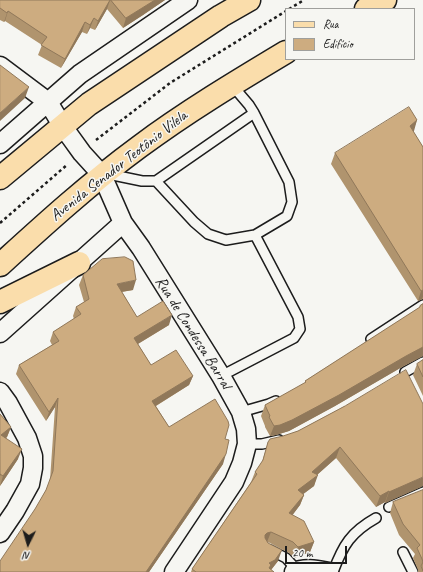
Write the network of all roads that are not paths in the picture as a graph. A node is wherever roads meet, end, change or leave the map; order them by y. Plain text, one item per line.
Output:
1 (188, 0) edge
2 (249, 0) edge
3 (385, 0) edge
4 (368, 8) edge
5 (285, 53) edge
6 (0, 66) edge
7 (232, 85) junction
8 (48, 102) junction
9 (254, 113) junction
10 (62, 125) junction
11 (0, 144) edge
12 (104, 174) junction
13 (0, 178) edge
14 (156, 181) junction
15 (123, 223) junction
16 (255, 235) junction
17 (78, 263) junction
18 (0, 265) edge
19 (0, 302) edge
20 (423, 305) edge
21 (0, 333) edge
22 (366, 343) edge
23 (423, 362) edge
24 (404, 375) edge
25 (221, 376) junction
26 (0, 392) edge
27 (283, 397) edge
28 (242, 412) junction
29 (284, 439) edge
30 (247, 444) junction
31 (423, 492) edge
32 (389, 507) dead end
33 (376, 518) dead end
34 (0, 533) edge
35 (267, 548) edge
36 (403, 552) dead end
37 (296, 571) edge
38 (174, 572) edge
39 (329, 572) edge
40 (333, 572) edge
41 (413, 572) edge

1 - 8 street
2 - 10 main road
3 - 4 main road
5 - 7 main road, Avenida Senador Teotônio Vilela
6 - 8 street
7 - 9 lane
7 - 12 main road, Avenida Senador Teotônio Vilela
8 - 10 street, Rua de Condessa Barral
8 - 11 street
9 - 14 lane
9 - 16 lane
10 - 12 street, Rua de Condessa Barral
10 - 13 main road
12 - 14 lane
12 - 15 street, Rua de Condessa Barral
12 - 18 main road, Avenida Senador Teotônio Vilela
14 - 16 lane
15 - 17 street
15 - 25 street, Rua de Condessa Barral
16 - 25 lane
17 - 19 main road
17 - 21 street
20 - 22 lane
23 - 24 lane
25 - 28 street, Rua de Condessa Barral
26 - 34 street
27 - 28 lane
28 - 30 street, Rua de Condessa Barral
29 - 30 lane
30 - 38 street, Rua de Condessa Barral
31 - 32 lane
33 - 40 lane
35 - 37 lane
36 - 41 lane
37 - 39 street

